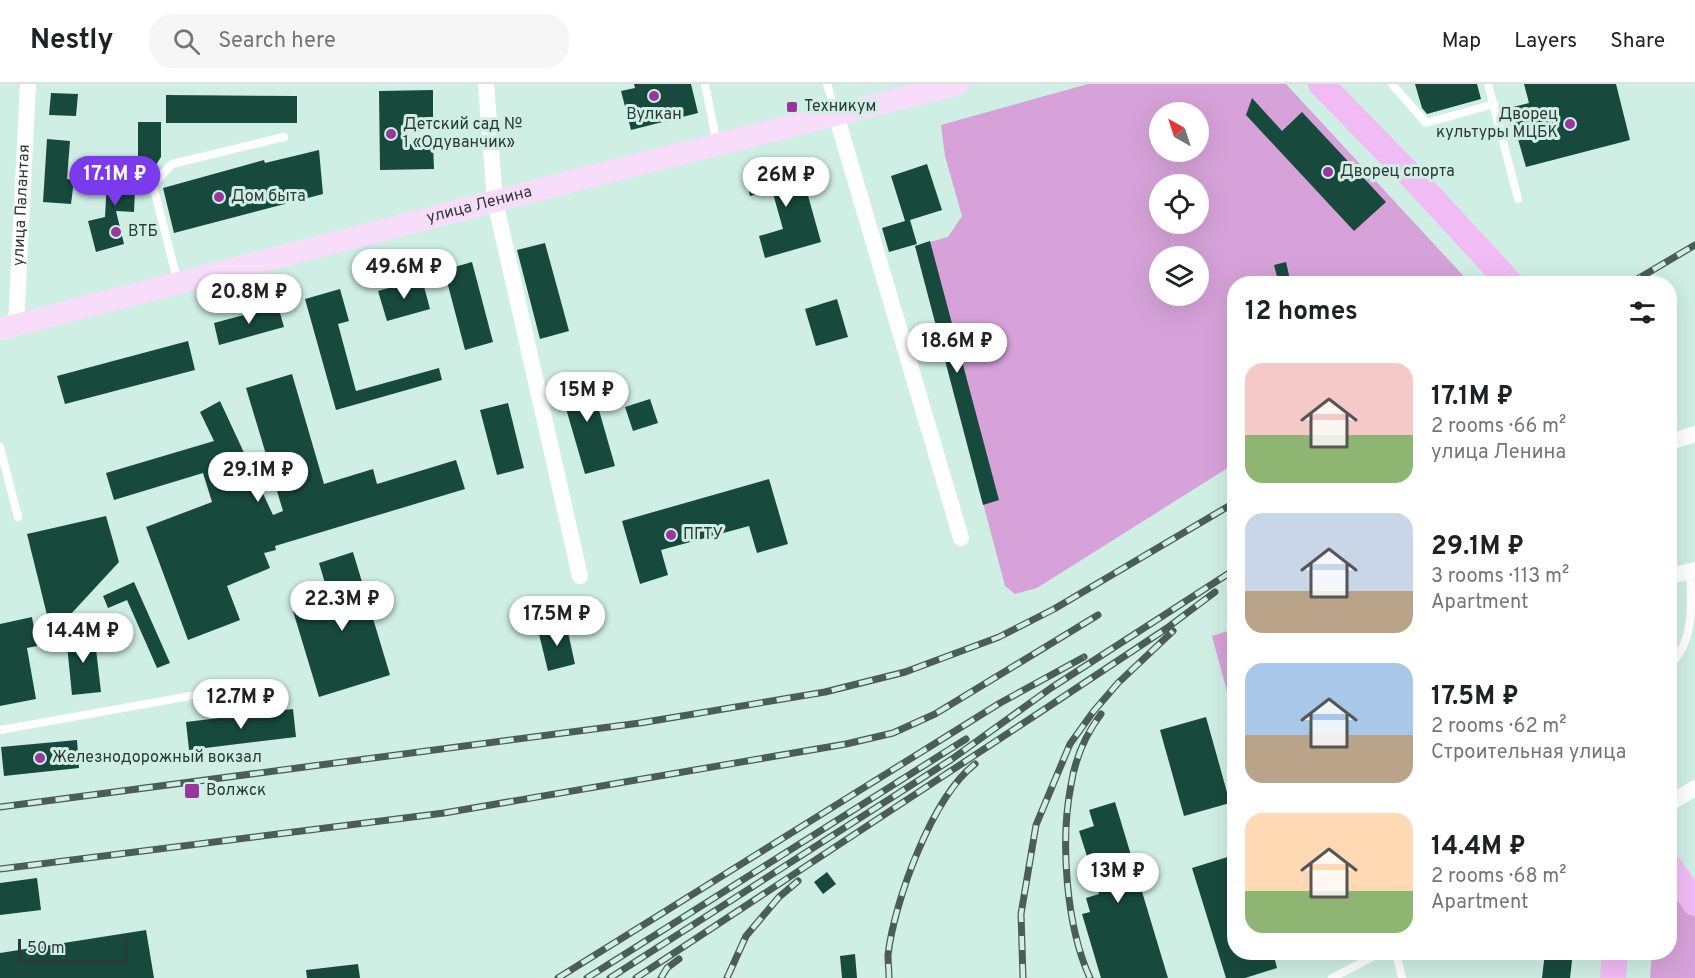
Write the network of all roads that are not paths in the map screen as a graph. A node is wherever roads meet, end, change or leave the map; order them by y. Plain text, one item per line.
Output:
1 (28, 84) edge
2 (486, 84) edge
3 (705, 84) edge
4 (827, 84) edge
5 (958, 84) edge
6 (1321, 84) edge
7 (1392, 84) edge
8 (1488, 84) edge
9 (1494, 104) junction
10 (836, 115) junction
11 (284, 137) dead end
12 (717, 144) junction
13 (1518, 199) dead end
14 (495, 201) junction
15 (1503, 276) edge
16 (178, 283) junction
17 (8, 327) edge
18 (1695, 434) edge
19 (1677, 440) edge
20 (0, 447) edge
21 (18, 517) dead end
22 (961, 538) dead end
23 (1692, 571) edge
24 (1677, 574) edge
25 (580, 576) dead end
26 (1677, 657) edge
27 (263, 683) dead end
28 (0, 730) edge
29 (1695, 789) edge
30 (1677, 799) edge
31 (1677, 877) edge
32 (1695, 903) edge
33 (1367, 960) edge
34 (1398, 960) edge
35 (1615, 960) edge
36 (1332, 978) edge
37 (1402, 978) edge
38 (1613, 978) edge

1 - 17 street, улица Палантая
2 - 14 street
3 - 12 lane
4 - 10 lane
5 - 10 main road, улица Ленина
6 - 15 main road
7 - 9 lane
8 - 9 lane
9 - 13 lane
10 - 12 main road, улица Ленина
10 - 22 street
11 - 16 lane
12 - 14 main road, улица Ленина
14 - 16 main road, улица Ленина
14 - 25 street
16 - 17 main road, улица Ленина
18 - 19 street
20 - 21 lane
23 - 24 street
23 - 26 lane
27 - 28 lane
29 - 30 street
31 - 32 main road
33 - 36 lane
34 - 37 lane
35 - 38 main road

